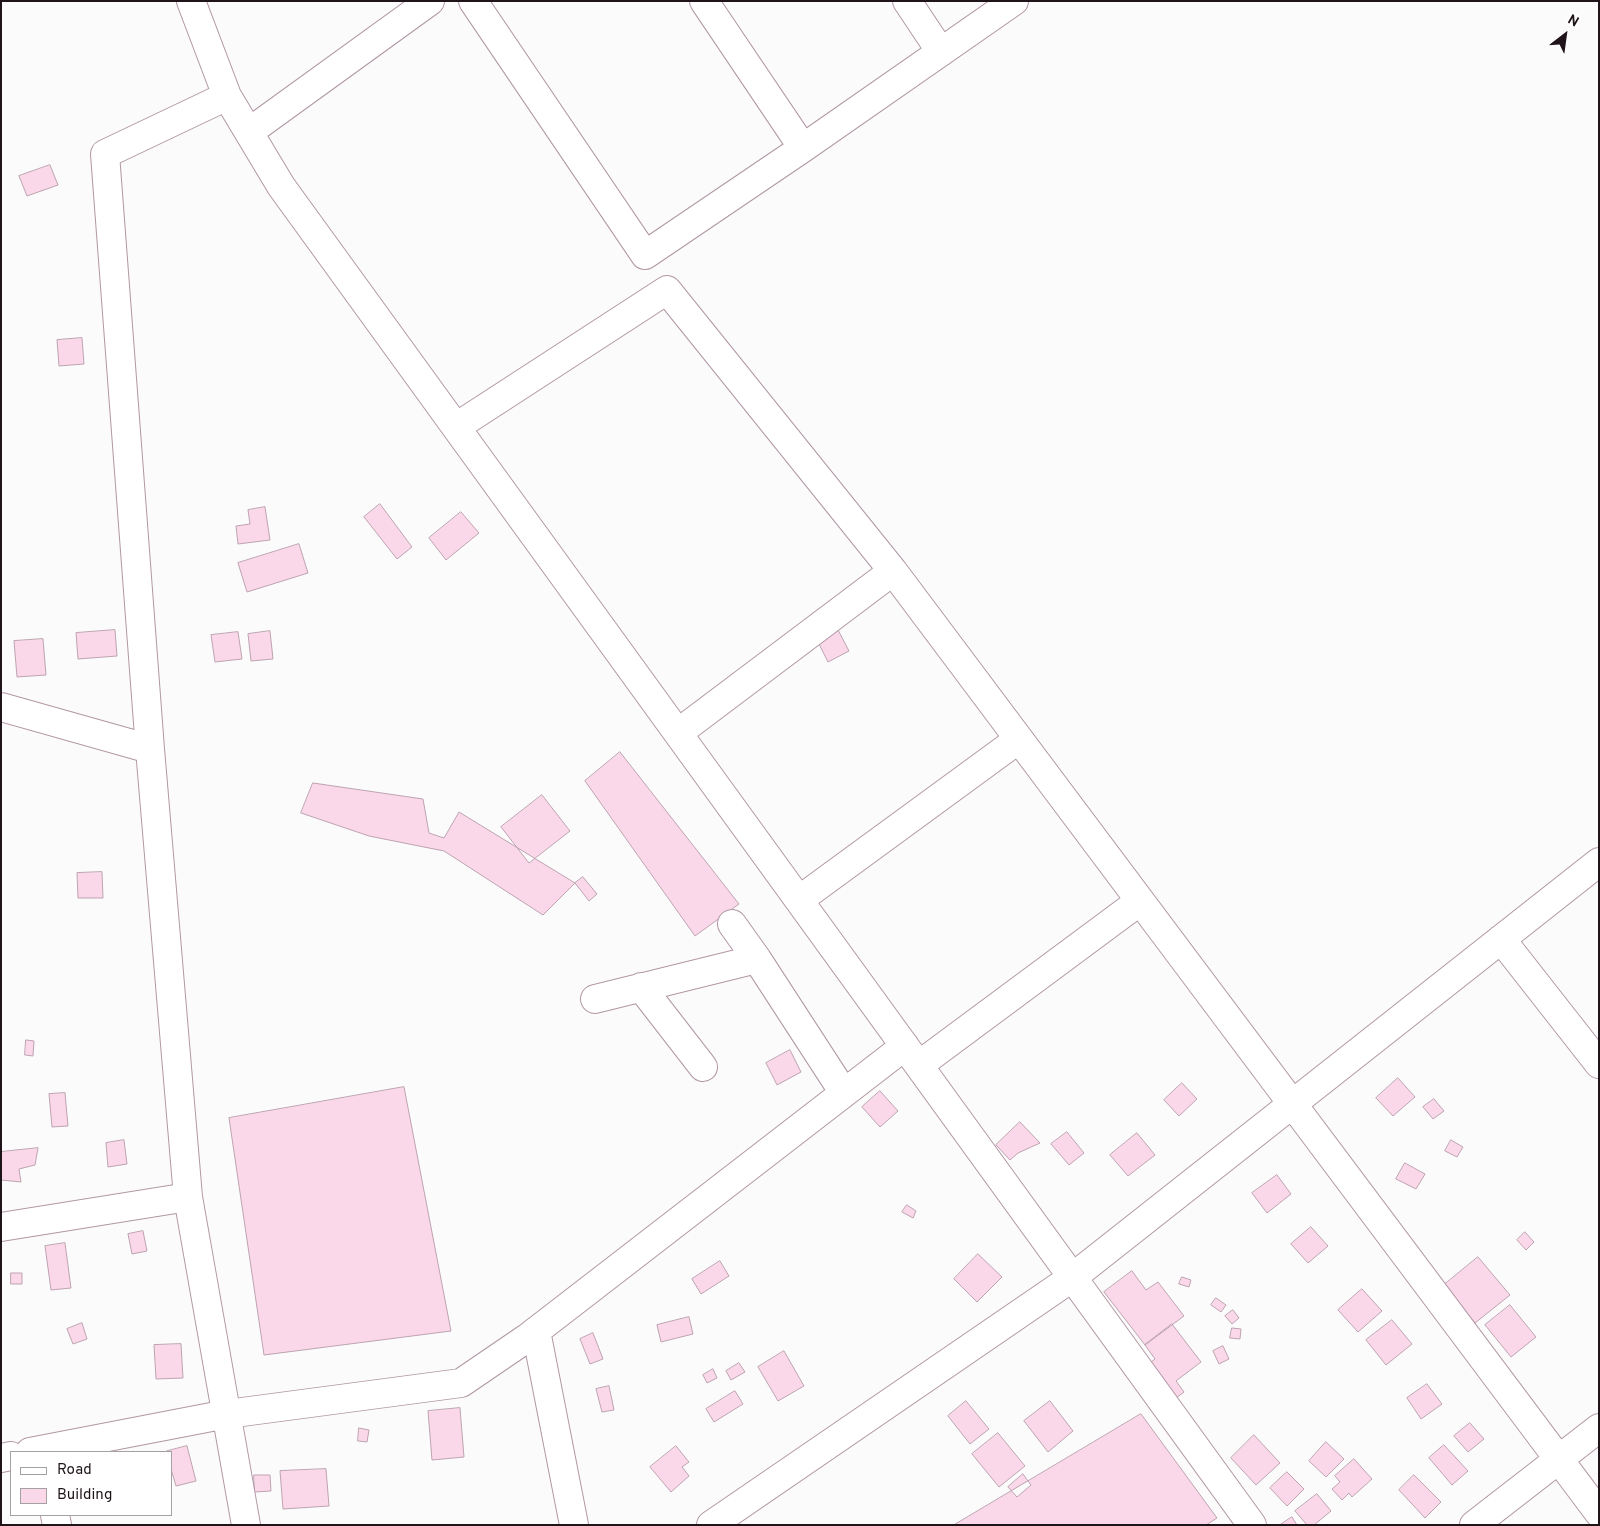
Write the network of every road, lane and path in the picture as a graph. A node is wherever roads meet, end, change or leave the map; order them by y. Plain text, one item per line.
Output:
1 (191, 1) edge
2 (430, 1) edge
3 (473, 1) edge
4 (704, 1) edge
5 (907, 1) edge
6 (1014, 1) edge
7 (941, 52) junction
8 (228, 96) junction
9 (249, 132) junction
10 (803, 148) junction
11 (645, 255) junction
12 (667, 290) junction
13 (456, 427) junction
14 (893, 571) junction
15 (1, 707) edge
16 (678, 733) junction
17 (1018, 739) junction
18 (150, 749) junction
19 (1599, 862) edge
20 (799, 900) junction
21 (1140, 901) junction
22 (732, 924) dead end
23 (1501, 939) junction
24 (757, 959) junction
25 (641, 988) junction
26 (595, 999) dead end
27 (912, 1055) junction
28 (1599, 1064) edge
29 (703, 1067) dead end
30 (844, 1093) junction
31 (1292, 1104) junction
32 (188, 1197) junction
33 (1, 1227) edge
34 (1073, 1277) junction
35 (536, 1331) junction
36 (227, 1414) junction
37 (1599, 1428) edge
38 (40, 1451) edge
39 (1558, 1459) junction
40 (1599, 1513) edge
41 (246, 1525) edge
42 (574, 1525) edge
43 (711, 1525) edge
44 (1252, 1525) edge
45 (1474, 1525) edge

1 - 8 street
2 - 9 street
3 - 11 street
4 - 10 street
5 - 7 street
6 - 7 street
7 - 10 street
8 - 9 street
8 - 18 street
9 - 13 street
10 - 11 street
11 - 12 street
12 - 13 street
12 - 14 street
13 - 16 street
14 - 16 street
14 - 17 street
15 - 18 street
16 - 20 street
17 - 20 street
17 - 21 street
18 - 32 street
19 - 23 street
20 - 27 street
21 - 27 street
21 - 31 street
22 - 24 street
23 - 28 street
23 - 31 street
24 - 25 street
24 - 30 street
25 - 26 street
25 - 29 street
27 - 30 street
27 - 34 street
30 - 35 street
31 - 34 street
31 - 39 street
32 - 33 street
32 - 36 street
34 - 43 street
34 - 44 street
35 - 36 street
35 - 42 street
36 - 38 street
36 - 41 street
37 - 39 street
39 - 40 street
39 - 45 street

